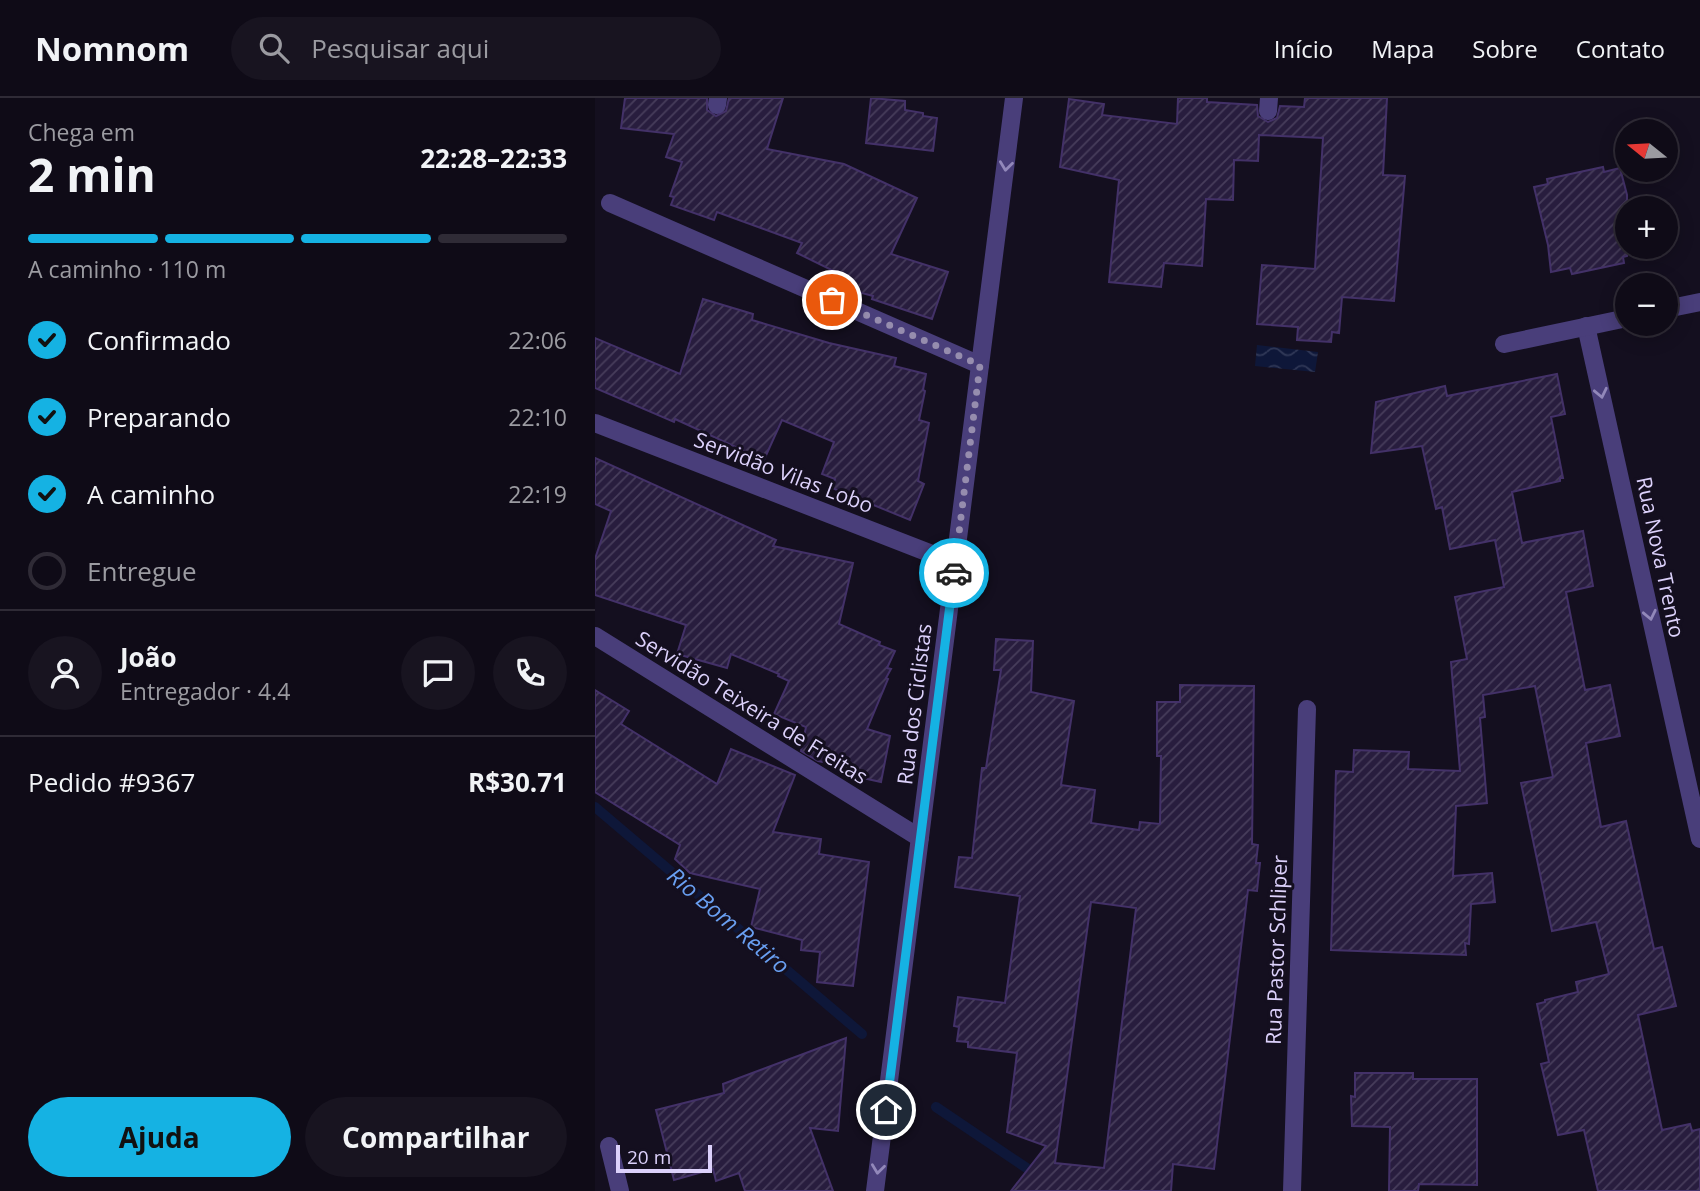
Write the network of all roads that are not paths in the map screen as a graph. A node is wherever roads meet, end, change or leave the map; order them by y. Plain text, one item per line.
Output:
1 (1014, 98) edge
2 (610, 202) dead end
3 (1700, 302) edge
4 (1678, 307) edge
5 (1615, 320) edge
6 (1586, 327) junction
7 (1504, 344) dead end
8 (980, 365) junction
9 (595, 423) edge
10 (955, 563) junction
11 (595, 636) edge
12 (1307, 709) dead end
13 (920, 838) junction
14 (1700, 839) edge
15 (609, 1146) dead end
16 (620, 1191) edge
17 (875, 1191) edge
18 (1292, 1191) edge

1 -> 8 street, Rua dos Ciclistas
2 - 8 street
3 - 4 street
5 - 6 street
6 - 7 street
6 -> 14 street, Rua Nova Trento
8 - 10 street, Rua dos Ciclistas
9 - 10 street, Servidão Vilas Lobo
10 - 13 street, Rua dos Ciclistas
11 - 13 street, Servidão Teixeira de Freitas
12 - 18 street, Rua Pastor Schliper
13 -> 17 street, Rua dos Ciclistas
15 - 16 street

